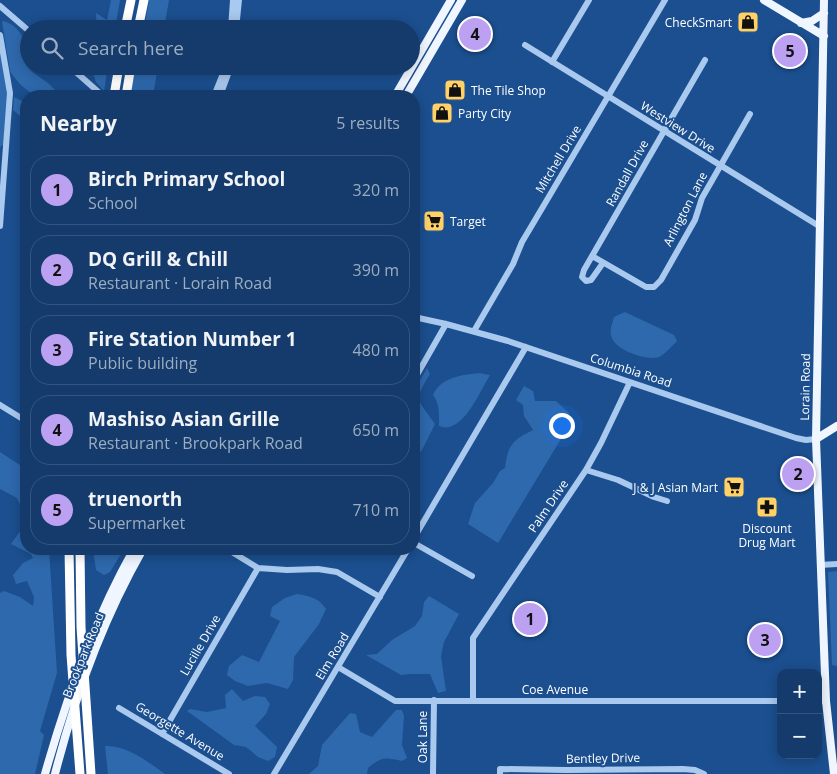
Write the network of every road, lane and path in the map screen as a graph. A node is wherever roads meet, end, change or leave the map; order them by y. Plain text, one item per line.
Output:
1 (130, 0) edge
2 (144, 0) edge
3 (233, 0) edge
4 (239, 0) edge
5 (451, 0) edge
6 (462, 0) edge
7 (589, 0) edge
8 (665, 0) edge
9 (764, 0) edge
10 (824, 0) edge
11 (0, 6) edge
12 (824, 13) junction
13 (127, 20) edge
14 (140, 20) edge
15 (232, 20) edge
16 (237, 20) edge
17 (20, 23) edge
18 (801, 23) junction
19 (0, 35) edge
20 (824, 36) junction
21 (525, 46) dead end
22 (420, 53) edge
23 (705, 60) dead end
24 (552, 62) junction
25 (420, 72) edge
26 (79, 75) edge
27 (118, 75) edge
28 (130, 75) edge
29 (222, 75) edge
30 (228, 75) edge
31 (407, 75) edge
32 (418, 75) edge
33 (96, 90) edge
34 (115, 90) edge
35 (127, 90) edge
36 (216, 90) edge
37 (222, 90) edge
38 (398, 90) edge
39 (410, 90) edge
40 (608, 97) junction
41 (750, 114) dead end
42 (664, 131) junction
43 (720, 166) junction
44 (0, 226) edge
45 (819, 226) junction
46 (592, 256) junction
47 (603, 263) junction
48 (420, 318) edge
49 (446, 324) junction
50 (474, 331) junction
51 (526, 347) junction
52 (420, 370) edge
53 (630, 382) junction
54 (0, 405) edge
55 (20, 417) edge
56 (837, 426) edge
57 (816, 439) junction
58 (586, 470) junction
59 (668, 501) dead end
60 (420, 528) edge
61 (420, 546) edge
62 (69, 555) edge
63 (80, 555) edge
64 (131, 555) edge
65 (141, 555) edge
66 (237, 555) edge
67 (404, 555) edge
68 (837, 564) edge
69 (820, 565) junction
70 (258, 568) junction
71 (472, 576) dead end
72 (380, 596) junction
73 (338, 667) junction
74 (822, 669) edge
75 (434, 700) junction
76 (474, 700) junction
77 (777, 701) edge
78 (822, 701) edge
79 (119, 708) dead end
80 (162, 734) junction
81 (500, 771) edge
82 (566, 772) edge
83 (45, 774) edge
84 (55, 774) edge
85 (80, 774) edge
86 (91, 774) edge
87 (229, 774) edge
88 (274, 774) edge
89 (433, 774) edge
90 (704, 774) edge
91 (834, 774) edge

1 - 13 highway
2 - 14 highway
3 - 15 street
4 - 16 street
5 - 22 main road
6 - 25 main road
7 - 24 street
8 - 40 street, Mitchell Drive
9 - 18 main road
10 - 12 main road, Lorain Road
11 - 17 street
12 - 18 main road
12 - 20 main road, Lorain Road
18 - 20 main road
19 - 44 street
20 - 45 main road, Lorain Road
21 - 24 street, Westview Drive
23 - 42 street, Randall Drive
24 - 40 street, Westview Drive
26 - 33 street
27 - 34 highway
28 - 35 highway
29 - 36 street
30 - 37 street
31 - 38 main road
32 - 39 main road
40 - 42 street, Westview Drive
40 - 50 street, Mitchell Drive
41 - 43 street, Arlington Lane
42 - 43 street, Westview Drive
42 - 46 street, Randall Drive
43 - 45 street, Westview Drive
43 - 47 street, Arlington Lane
45 - 57 main road, Lorain Road
46 - 47 street
46 - 47 street, Randall Drive
48 - 49 street, Columbia Road
49 - 50 street, Columbia Road
49 - 52 street
50 - 51 street, Columbia Road
51 - 53 street, Columbia Road
51 - 60 street
53 - 57 street, Columbia Road
53 - 58 street, Palm Drive
54 - 55 street
56 - 57 main road
57 - 69 main road, Lorain Road
58 - 59 street
58 - 76 street, Palm Drive
61 - 71 street
62 - 85 highway
63 - 86 highway
64 - 83 main road, Brookpark Road
65 - 84 main road, Brookpark Road
66 - 70 street
67 - 72 street, Elm Road
68 - 69 street
69 - 74 main road, Lorain Road
70 - 72 street
70 - 80 street, Lucille Drive
72 - 73 street, Elm Road
73 - 75 street, Coe Avenue
73 - 88 street, Elm Road
75 - 76 street, Coe Avenue
75 - 89 street, Oak Lane
76 - 77 street, Coe Avenue
78 - 91 main road, Lorain Road
79 - 80 street, Georgette Avenue
80 - 87 street, Georgette Avenue
81 - 82 street, Bentley Drive
82 - 90 street, Bentley Drive

